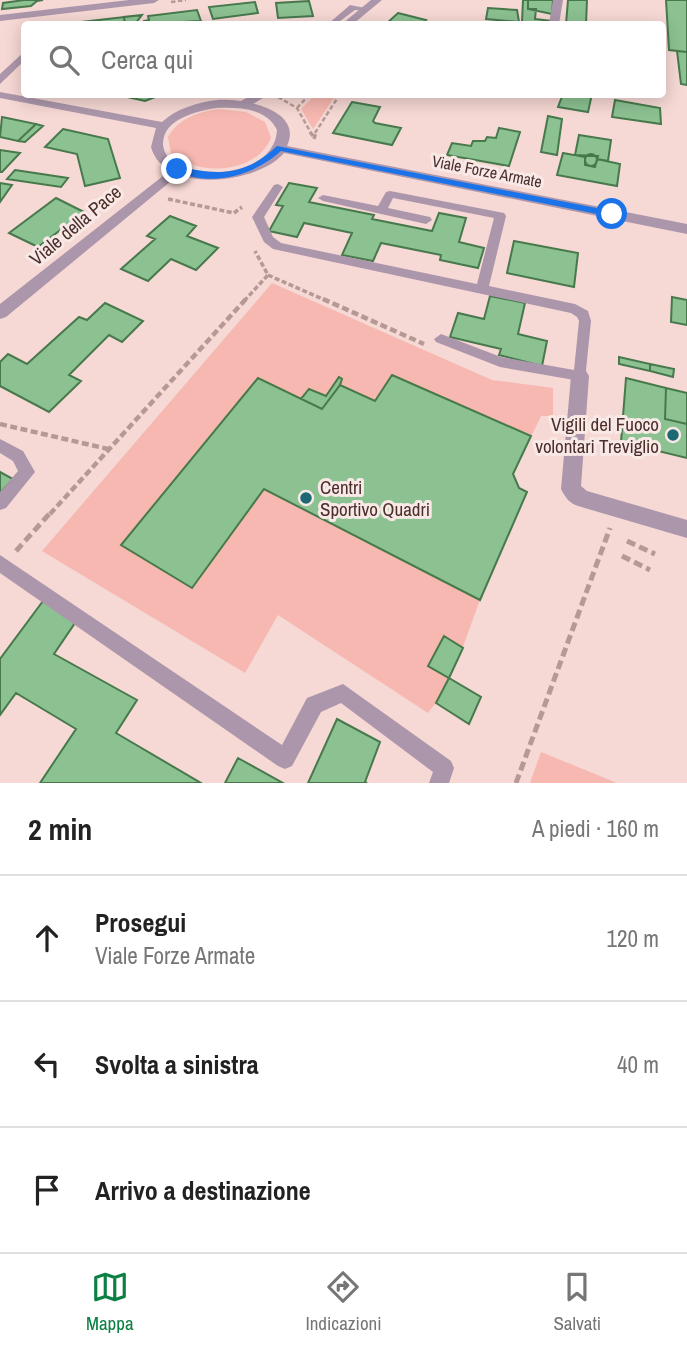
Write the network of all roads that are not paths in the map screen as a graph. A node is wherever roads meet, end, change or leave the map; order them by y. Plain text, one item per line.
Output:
1 (154, 0) edge
2 (377, 0) edge
3 (558, 0) edge
4 (366, 9) junction
5 (66, 12) junction
6 (0, 18) edge
7 (57, 21) edge
8 (336, 21) edge
9 (351, 21) edge
10 (554, 21) edge
11 (21, 58) edge
12 (0, 81) edge
13 (0, 95) edge
14 (256, 98) edge
15 (243, 105) junction
16 (164, 126) junction
17 (280, 148) junction
18 (177, 169) junction
19 (278, 187) dead end
20 (323, 198) dead end
21 (382, 210) junction
22 (426, 220) dead end
23 (687, 229) edge
24 (482, 290) junction
25 (0, 313) edge
26 (441, 339) dead end
27 (580, 376) junction
28 (0, 445) edge
29 (0, 503) edge
30 (687, 529) edge
31 (2, 564) edge
32 (439, 783) edge

1 - 5 street
2 - 4 street
3 - 10 street
4 - 8 lane
4 - 9 street
5 - 6 street
5 - 7 street
11 - 12 street
13 - 16 street
14 - 15 street
15 - 16 street
15 - 17 street
16 - 18 street
17 - 18 street
17 - 23 street, Viale Forze Armate
18 - 25 street, Viale della Pace
19 - 24 lane
20 - 21 lane
21 - 22 lane
21 - 24 lane
24 - 27 lane
26 - 27 lane
27 - 30 street
28 - 29 lane
31 - 32 lane

